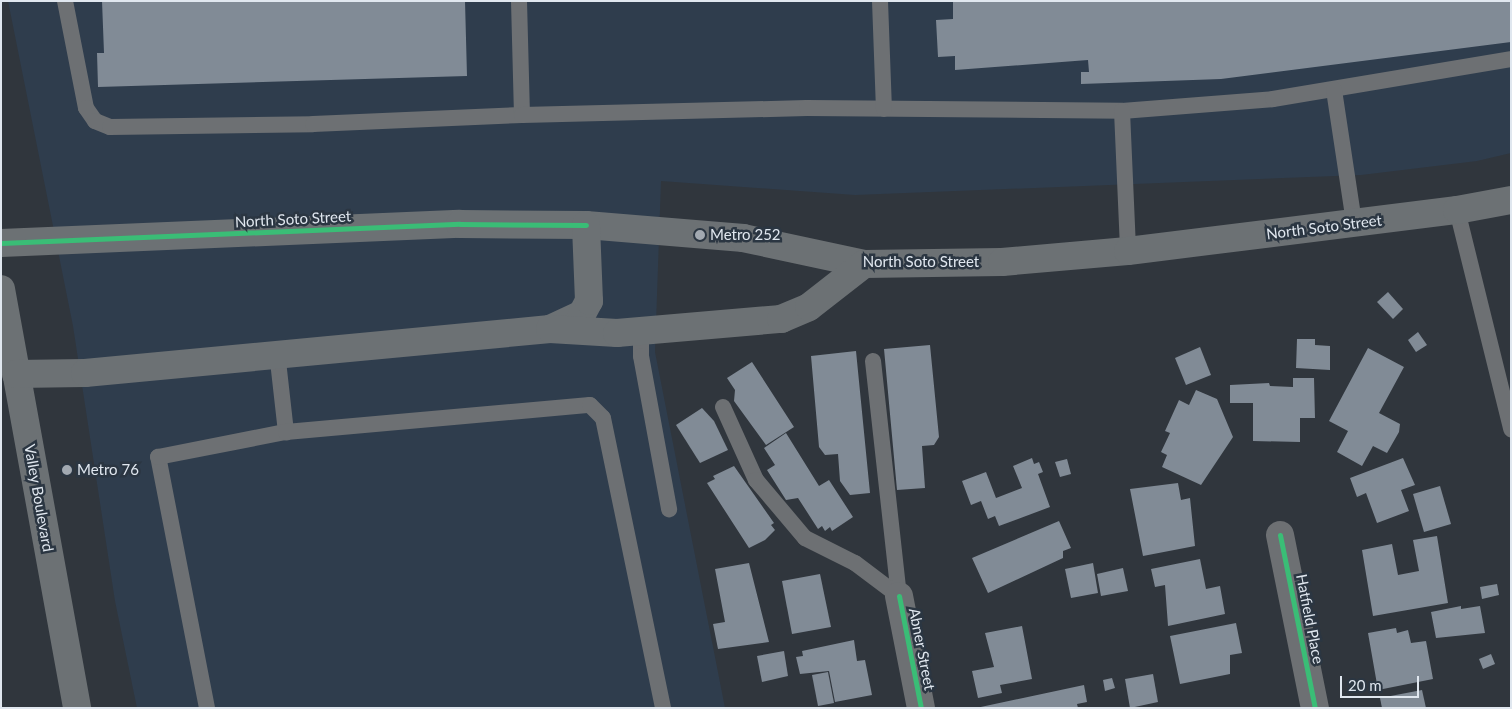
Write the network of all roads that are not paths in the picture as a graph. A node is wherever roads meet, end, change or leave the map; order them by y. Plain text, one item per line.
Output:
1 (65, 1) edge
2 (519, 1) edge
3 (880, 1) edge
4 (1511, 59) edge
5 (1334, 90) junction
6 (884, 109) junction
7 (1122, 111) junction
8 (522, 115) junction
9 (1511, 200) edge
10 (1457, 210) junction
11 (1354, 223) junction
12 (586, 225) junction
13 (1, 243) edge
14 (1128, 251) junction
15 (864, 264) junction
16 (1, 288) edge
17 (550, 329) junction
18 (641, 331) junction
19 (277, 352) junction
20 (873, 361) dead end
21 (16, 374) junction
22 (723, 407) dead end
23 (1511, 429) edge
24 (286, 432) junction
25 (669, 508) dead end
26 (1280, 536) dead end
27 (899, 596) junction
28 (77, 708) edge
29 (207, 708) edge
30 (664, 708) edge
31 (921, 708) edge
32 (1315, 708) edge

1 - 8 lane
2 - 8 lane
3 - 6 lane
4 - 5 lane
5 - 7 lane
5 - 11 lane
6 - 7 lane
6 - 8 lane
7 - 14 lane
9 - 10 main road, North Soto Street
10 - 11 main road, North Soto Street
10 - 23 lane
11 - 14 main road, North Soto Street
12 - 13 main road, North Soto Street
12 - 15 main road, North Soto Street
12 - 17 main road
14 - 15 main road, North Soto Street
15 - 18 main road
16 - 21 main road, Valley Boulevard
17 - 18 main road
17 - 19 main road
18 - 25 lane
19 - 21 main road
19 - 24 lane
20 - 27 lane
21 - 28 main road, Valley Boulevard
22 - 27 lane
24 - 29 lane
24 - 30 lane
26 - 32 street, Hatfield Place
27 - 31 street, Abner Street

